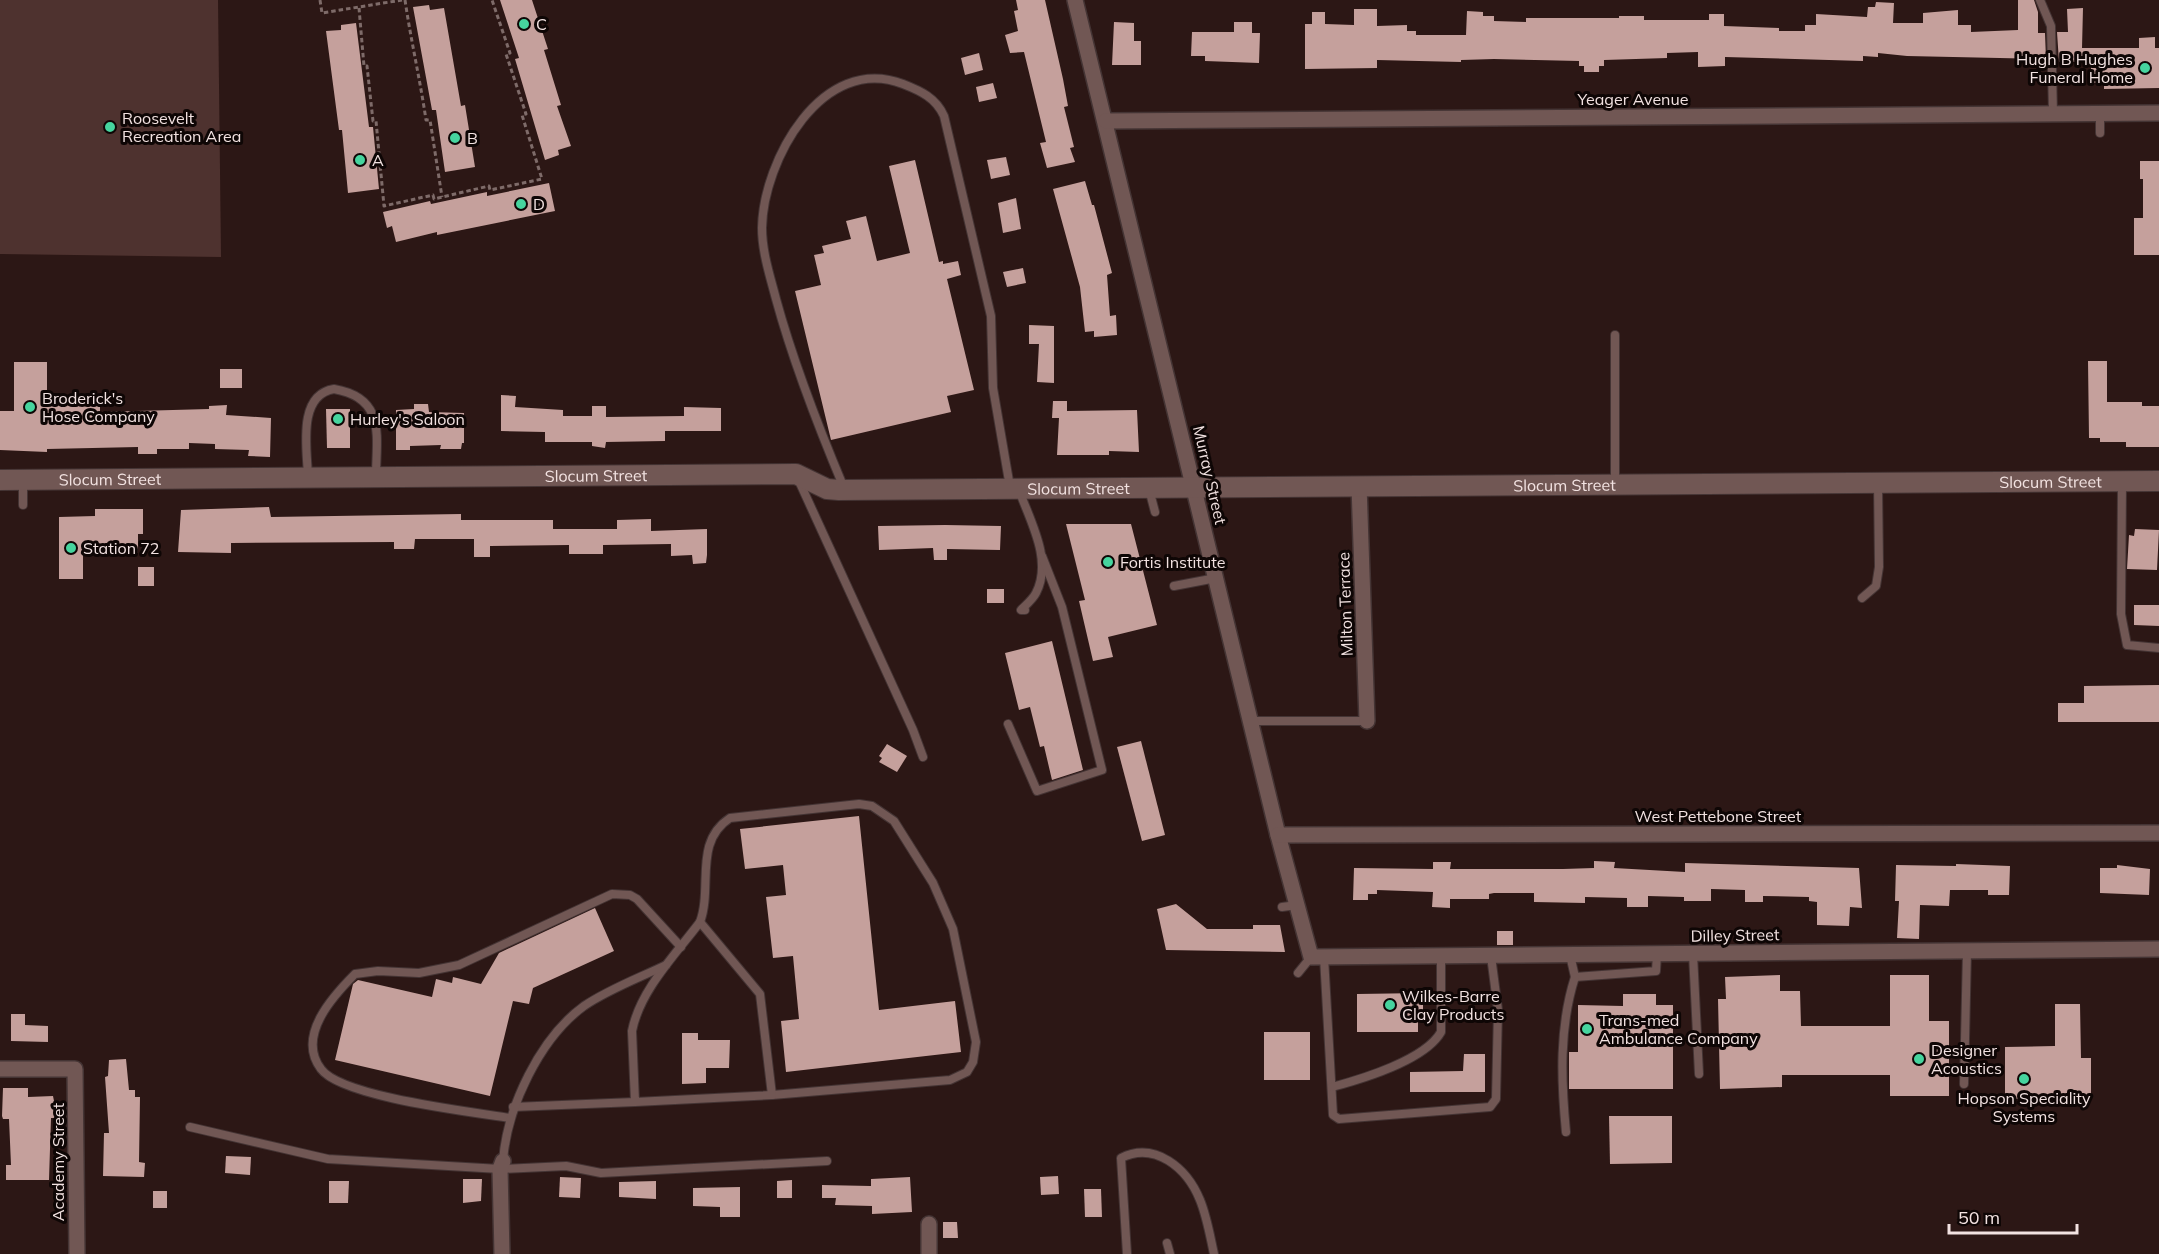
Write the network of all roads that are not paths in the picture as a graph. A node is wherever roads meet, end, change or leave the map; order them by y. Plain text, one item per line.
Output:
1 (1075, 0) edge
2 (2040, 0) edge
3 (2100, 113) junction
4 (2159, 113) edge
5 (2053, 114) junction
6 (1107, 121) junction
7 (2100, 133) dead end
8 (1615, 335) dead end
9 (796, 474) junction
10 (376, 477) junction
11 (308, 478) junction
12 (0, 480) edge
13 (23, 480) junction
14 (2122, 482) junction
15 (2159, 482) edge
16 (1878, 483) junction
17 (1615, 484) junction
18 (1359, 485) junction
19 (1194, 487) junction
20 (1149, 488) junction
21 (844, 489) junction
22 (1014, 489) junction
23 (23, 505) dead end
24 (1155, 512) dead end
25 (1042, 556) junction
26 (1216, 578) junction
27 (1174, 586) dead end
28 (1862, 598) dead end
29 (1025, 610) dead end
30 (2159, 648) edge
31 (1251, 721) junction
32 (1366, 721) joint
33 (1008, 724) dead end
34 (923, 758) dead end
35 (2159, 833) edge
36 (1278, 835) junction
37 (700, 922) junction
38 (681, 947) junction
39 (2159, 949) edge
40 (1967, 951) junction
41 (1657, 954) junction
42 (1693, 954) junction
43 (1570, 955) junction
44 (1441, 956) junction
45 (1491, 956) junction
46 (1318, 957) junction
47 (669, 963) junction
48 (1298, 973) dead end
49 (1575, 977) junction
50 (0, 1069) edge
51 (1700, 1074) dead end
52 (1964, 1084) dead end
53 (1332, 1087) junction
54 (771, 1095) junction
55 (635, 1102) junction
56 (513, 1107) junction
57 (510, 1118) junction
58 (190, 1127) dead end
59 (1566, 1132) dead end
60 (827, 1161) dead end
61 (502, 1165) junction
62 (929, 1224) dead end
63 (1167, 1243) dead end
64 (77, 1254) edge
65 (502, 1254) edge
66 (929, 1254) edge
67 (1127, 1254) edge
68 (1170, 1254) edge
69 (1214, 1254) edge

1 - 6 street, Murray Street
2 - 5 lane
3 - 4 street, Yeager Avenue
3 - 5 street, Yeager Avenue
3 - 7 lane
5 - 6 street, Yeager Avenue
6 - 19 street, Murray Street
8 - 17 lane
9 - 10 street, Slocum Street
9 - 21 street, Slocum Street
9 - 34 lane
10 - 11 street, Slocum Street
10 - 11 lane
11 - 13 street, Slocum Street
12 - 13 street, Slocum Street
13 - 23 lane
14 - 15 street, Slocum Street
14 - 16 street, Slocum Street
14 - 30 lane
16 - 17 street, Slocum Street
16 - 28 lane
17 - 18 street, Slocum Street
18 - 19 street, Slocum Street
18 - 32 street, Milton Terrace
19 - 20 street, Slocum Street
19 - 26 street, Murray Street
20 - 22 street, Slocum Street
20 - 24 lane
21 - 22 street, Slocum Street
21 - 22 lane
22 - 25 lane
25 - 29 lane
25 - 33 lane
26 - 27 lane
26 - 31 street, Murray Street
31 - 32 lane
31 - 36 street, Murray Street
35 - 36 street, West Pettebone Street
36 - 46 street, Murray Street
37 - 38 lane
37 - 54 lane
37 - 54 lane
38 - 47 lane
38 - 57 lane
39 - 40 street, Dilley Street
40 - 42 street, Dilley Street
40 - 52 lane
41 - 42 street, Dilley Street
41 - 43 street, Dilley Street
41 - 49 lane
42 - 51 lane
43 - 45 street, Dilley Street
43 - 49 lane
44 - 45 street, Dilley Street
44 - 46 street, Dilley Street
44 - 53 lane
45 - 53 lane
46 - 48 lane
46 - 53 lane
47 - 55 lane
47 - 56 lane
49 - 59 lane
50 - 64 street, Academy Street
54 - 55 lane
55 - 56 lane
56 - 57 lane
57 - 61 lane
58 - 61 lane
60 - 61 lane
61 - 65 street
62 - 66 street
63 - 68 lane
67 - 69 lane

